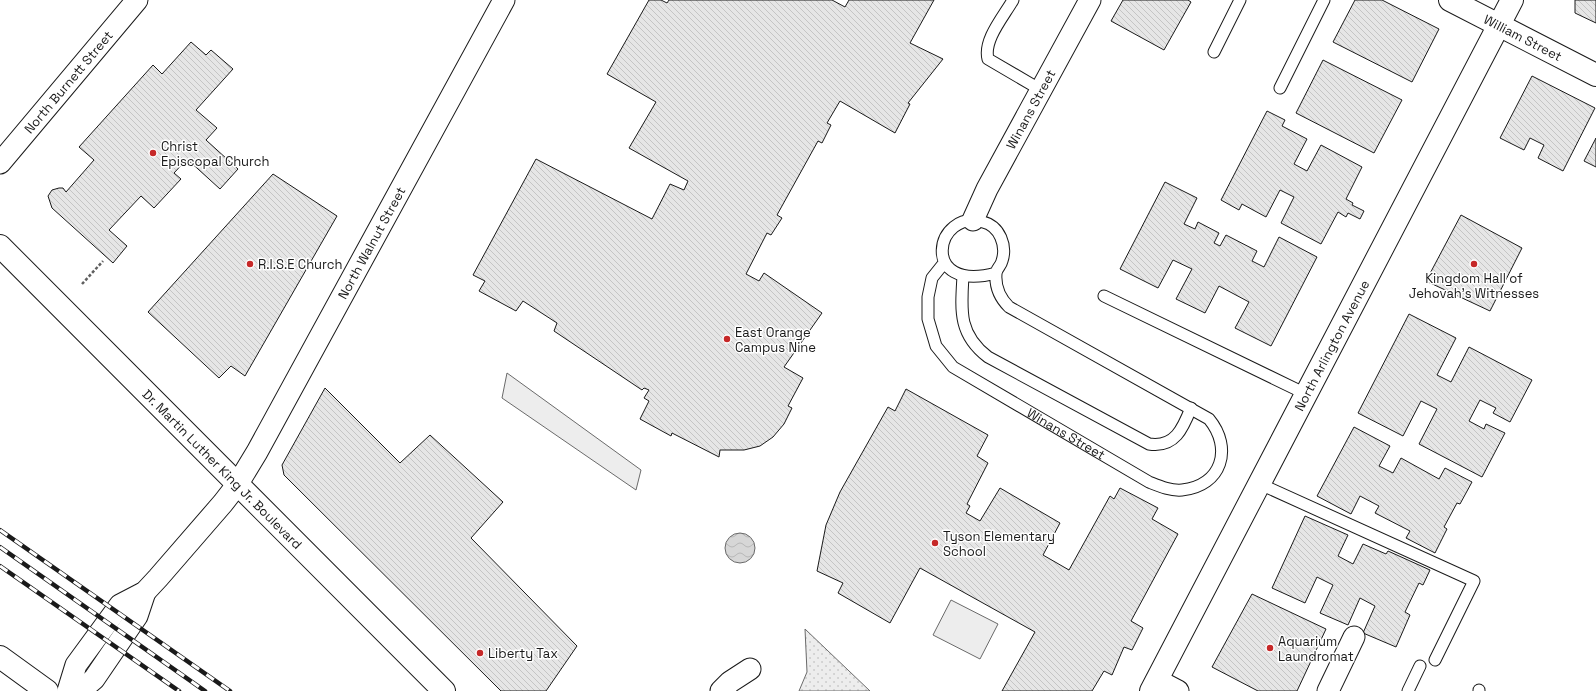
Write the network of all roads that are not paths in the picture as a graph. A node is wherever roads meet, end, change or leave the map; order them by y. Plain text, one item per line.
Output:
1 (137, 0) edge
2 (504, 0) edge
3 (1013, 0) edge
4 (1090, 0) edge
5 (1240, 0) edge
6 (1324, 0) edge
7 (1450, 0) edge
8 (1512, 0) edge
9 (1499, 25) junction
10 (1214, 52) dead end
11 (1596, 74) edge
12 (1280, 88) dead end
13 (1041, 90) junction
14 (0, 163) edge
15 (973, 220) junction
16 (0, 246) edge
17 (944, 263) junction
18 (996, 273) junction
19 (963, 276) junction
20 (1104, 296) dead end
21 (1306, 394) junction
22 (1191, 408) junction
23 (237, 484) junction
24 (1260, 484) junction
25 (145, 592) junction
26 (1354, 637) dead end
27 (0, 657) edge
28 (1435, 660) dead end
29 (1420, 666) dead end
30 (750, 670) dead end
31 (1154, 686) edge
32 (47, 691) edge
33 (68, 691) edge
34 (80, 691) edge
35 (444, 691) edge
36 (721, 691) edge
37 (1178, 691) edge
38 (1328, 691) edge
39 (1408, 691) edge

1 - 14 street, North Burnett Street
2 - 23 street, North Walnut Street
3 - 13 lane
4 - 13 street, Winans Street
5 - 10 lane
6 - 12 lane
7 - 9 street, William Street
8 - 9 street, North Arlington Avenue
9 - 11 street, William Street
9 - 21 street, North Arlington Avenue
13 - 15 street, Winans Street
15 - 17 lane
15 - 18 lane, Winans Street
16 - 23 street, Dr. Martin Luther King Jr. Boulevard
17 - 19 lane
17 - 22 lane, Winans Street
18 - 19 lane
18 - 22 lane, Winans Street
19 - 22 lane
20 - 21 lane
21 - 24 street, North Arlington Avenue
23 - 25 street, North Walnut Street
23 - 35 street, Dr. Martin Luther King Jr. Boulevard
24 - 28 lane
24 - 31 street, North Arlington Avenue
25 - 33 street
25 - 34 street
26 - 38 street
27 - 32 street
29 - 39 lane
30 - 36 street
31 - 37 street

